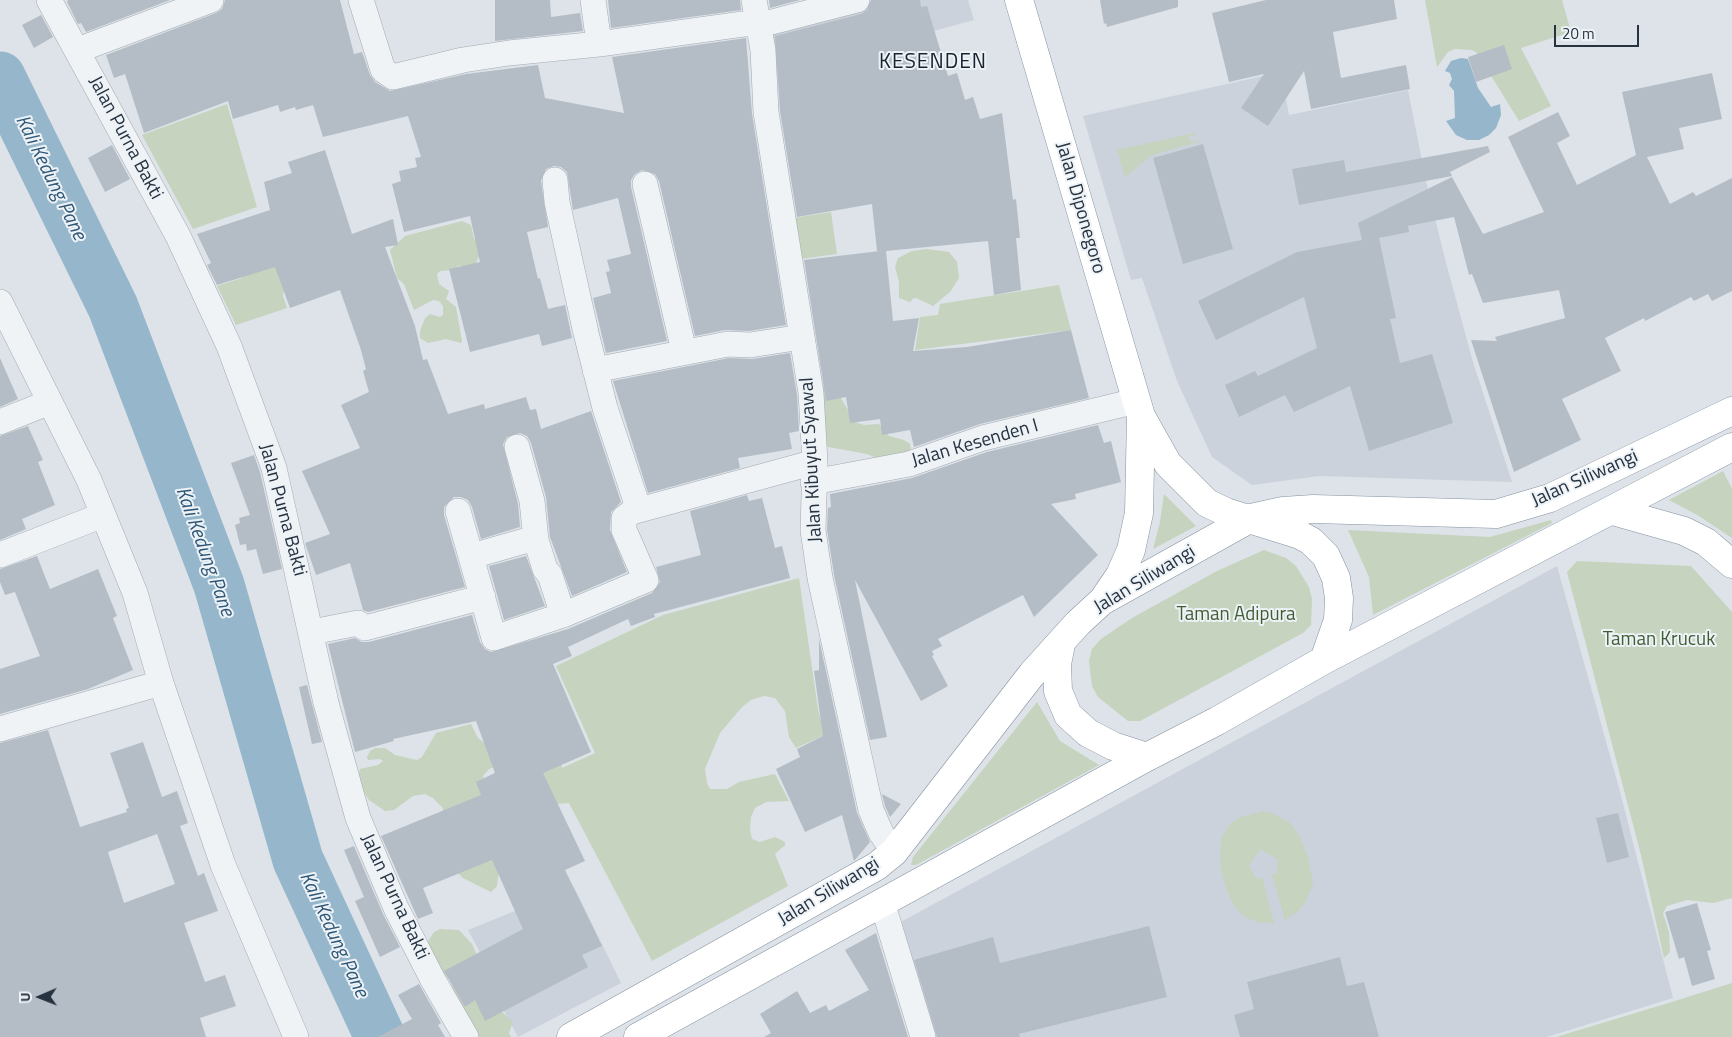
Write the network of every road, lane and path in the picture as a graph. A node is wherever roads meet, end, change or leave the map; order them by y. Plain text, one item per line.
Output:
1 (50, 0) edge
2 (211, 0) edge
3 (361, 0) edge
4 (593, 0) edge
5 (857, 0) edge
6 (1019, 0) edge
7 (756, 11) edge
8 (599, 44) junction
9 (78, 50) junction
10 (555, 180) dead end
11 (645, 184) dead end
12 (0, 302) edge
13 (802, 338) junction
14 (684, 351) junction
15 (595, 370) junction
16 (50, 402) junction
17 (1139, 409) junction
18 (1732, 411) edge
19 (0, 422) edge
20 (518, 447) dead end
21 (1732, 447) edge
22 (814, 472) junction
23 (639, 510) junction
24 (458, 511) dead end
25 (1612, 511) junction
26 (103, 514) junction
27 (1251, 518) junction
28 (536, 538) junction
29 (0, 555) edge
30 (472, 556) junction
31 (1732, 564) edge
32 (483, 597) junction
33 (1102, 601) junction
34 (563, 615) junction
35 (312, 632) junction
36 (1061, 644) junction
37 (1324, 660) junction
38 (161, 683) junction
39 (0, 728) edge
40 (1147, 757) junction
41 (894, 852) junction
42 (882, 902) junction
43 (296, 1037) edge
44 (466, 1037) edge
45 (570, 1037) edge
46 (638, 1037) edge
47 (923, 1037) edge

1 - 9 street, Jalan Purna Bakti
2 - 9 street
3 - 8 street
4 - 8 street
5 - 7 street
6 - 17 highway, Jalan Diponegoro
7 - 8 street
7 - 13 street, Jalan Kibuyut Syawal
9 - 35 street, Jalan Purna Bakti
10 - 15 street
11 - 14 street
12 - 16 street
13 - 14 street
13 - 22 street, Jalan Kibuyut Syawal
14 - 15 street
15 - 23 street
16 - 19 street
16 - 26 street
17 - 22 street, Jalan Kesenden I
17 - 27 highway
17 - 33 highway
18 - 27 highway, Jalan Siliwangi
20 - 28 street
21 - 25 highway, Jalan Siliwangi
22 - 23 street, Jalan Kesenden I
22 - 41 street, Jalan Kibuyut Syawal
23 - 34 street
24 - 30 street
25 - 31 highway
25 - 37 highway, Jalan Siliwangi
26 - 29 street
26 - 38 street
27 - 33 highway, Jalan Siliwangi
27 - 37 highway
28 - 30 street
28 - 34 street
30 - 32 street
32 - 34 street
32 - 35 street
33 - 36 highway, Jalan Siliwangi
35 - 44 street, Jalan Purna Bakti
36 - 40 highway
36 - 41 highway, Jalan Siliwangi
37 - 40 highway, Jalan Siliwangi
38 - 39 street
38 - 43 street
40 - 42 highway, Jalan Siliwangi
41 - 45 highway, Jalan Siliwangi
42 - 46 highway, Jalan Siliwangi
42 - 47 street

